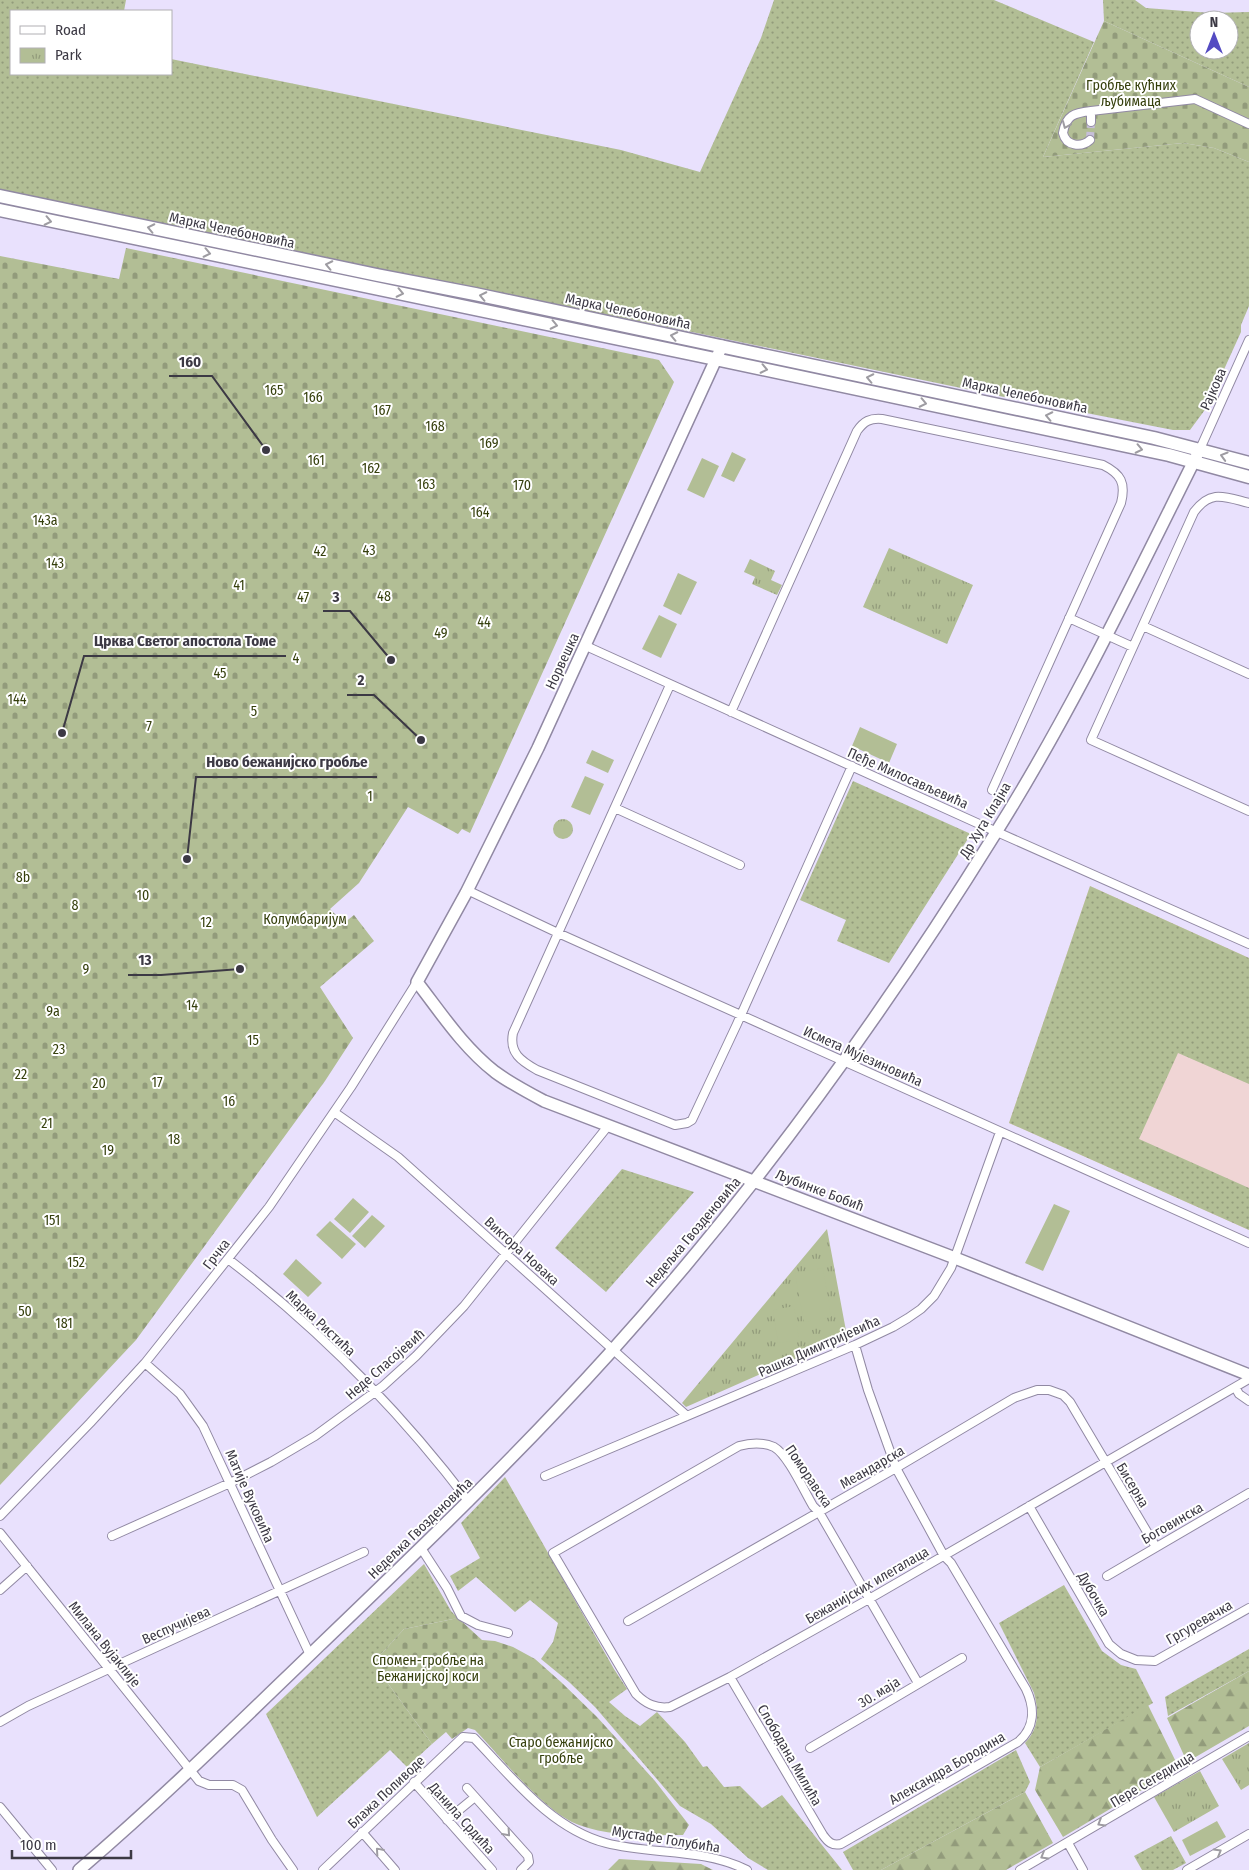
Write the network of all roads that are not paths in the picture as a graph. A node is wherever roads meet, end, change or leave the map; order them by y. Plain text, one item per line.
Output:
1 (1091, 111) junction
2 (1091, 122) tunnel mouth
3 (1249, 124) edge
4 (1090, 140) dead end
5 (0, 196) edge
6 (0, 210) edge
7 (375, 282) junction
8 (1249, 340) edge
9 (722, 346) junction
10 (716, 359) junction
11 (1200, 449) junction
12 (1193, 461) junction
13 (1249, 463) edge
14 (1249, 477) edge
15 (1249, 503) edge
16 (1069, 618) junction
17 (1143, 626) junction
18 (1106, 635) junction
19 (586, 646) junction
20 (1132, 647) junction
21 (1249, 674) edge
22 (670, 685) junction
23 (731, 712) junction
24 (852, 766) junction
25 (992, 790) dead end
26 (615, 808) junction
27 (1249, 811) edge
28 (997, 832) junction
29 (740, 865) dead end
30 (468, 890) junction
31 (558, 933) junction
32 (1249, 944) edge
33 (417, 982) junction
34 (741, 1015) junction
35 (844, 1062) junction
36 (334, 1112) junction
37 (608, 1126) junction
38 (1000, 1132) junction
39 (755, 1181) junction
40 (1249, 1243) edge
41 (506, 1254) junction
42 (955, 1258) junction
43 (228, 1259) junction
44 (855, 1345) junction
45 (613, 1350) junction
46 (145, 1363) junction
47 (1249, 1377) edge
48 (1235, 1388) junction
49 (376, 1391) junction
50 (1249, 1401) edge
51 (687, 1416) junction
52 (1105, 1462) junction
53 (896, 1468) junction
54 (545, 1476) dead end
55 (230, 1483) junction
56 (1249, 1493) edge
57 (469, 1502) junction
58 (1029, 1506) junction
59 (819, 1512) junction
60 (0, 1516) edge
61 (0, 1533) edge
62 (112, 1536) dead end
63 (1156, 1546) junction
64 (421, 1548) junction
65 (364, 1552) dead end
66 (553, 1553) joint
67 (944, 1556) junction
68 (27, 1566) junction
69 (1107, 1576) dead end
70 (0, 1590) edge
71 (279, 1592) junction
72 (869, 1599) junction
73 (1249, 1608) edge
74 (628, 1621) dead end
75 (508, 1633) dead end
76 (310, 1655) junction
77 (962, 1658) dead end
78 (1161, 1659) joint
79 (108, 1669) junction
80 (730, 1677) junction
81 (918, 1683) junction
82 (0, 1722) edge
83 (468, 1736) joint
84 (1249, 1736) edge
85 (810, 1748) dead end
86 (190, 1770) junction
87 (414, 1782) junction
88 (467, 1788) dead end
89 (474, 1797) junction
90 (0, 1807) edge
91 (447, 1820) junction
92 (362, 1832) junction
93 (1249, 1834) edge
94 (1068, 1843) junction
95 (831, 1844) joint
96 (52, 1870) edge
97 (79, 1870) edge
98 (293, 1870) edge
99 (323, 1870) edge
100 (395, 1870) edge
101 (492, 1870) edge
102 (520, 1870) edge
103 (747, 1870) edge
104 (1020, 1870) edge
105 (1083, 1870) edge
106 (1187, 1870) edge

1 - 2 street
1 - 3 street
1 -> 4 street
7 -> 5 main road, Марка Челебоновића
6 -> 7 main road, Марка Челебоновића
9 -> 7 main road, Марка Челебоновића
7 -> 10 main road, Марка Челебоновића
8 - 11 street, Рајкова
9 - 10 main road, Норвешка
11 -> 9 main road, Марка Челебоновића
10 -> 12 main road, Марка Челебоновића
10 - 19 main road, Норвешка
11 - 12 main road, Др Хуга Клајна
13 -> 11 main road, Марка Челебоновића
12 - 14 main road, Марка Челебоновића
12 - 18 main road, Др Хуга Клајна
15 - 17 street
16 - 18 street
16 - 23 street
16 - 25 street
17 - 20 street
17 - 21 street
18 - 20 street
18 - 28 main road, Др Хуга Клајна
19 - 22 street, Пеђе Милосављевића
19 - 30 main road, Норвешка
20 - 27 street
22 - 23 street, Пеђе Милосављевића
22 - 26 street
23 - 24 street, Пеђе Милосављевића
24 - 28 street, Пеђе Милосављевића
24 - 34 street
26 - 29 street
26 - 31 street
28 - 32 street, Пеђе Милосављевића
28 - 35 main road, Др Хуга Клајна
30 - 31 street, Исмета Мујезиновића
30 - 33 main road, Норвешка
31 - 34 street, Исмета Мујезиновића
31 - 34 street
33 - 36 street, Грчка
33 - 37 main road, Љубинке Бобић
34 - 35 street, Исмета Мујезиновића
35 - 38 street, Исмета Мујезиновића
35 - 39 main road, Др Хуга Клајна
36 - 41 street, Виктора Новака
36 - 43 street, Грчка
37 - 39 main road, Љубинке Бобић
37 - 41 street, Неде Спасојевић
38 - 40 street, Исмета Мујезиновића
38 - 42 street, Рашка Димитријевића
39 - 42 main road, Љубинке Бобић
39 - 45 main road, Недељка Гвозденовића
41 - 45 street, Виктора Новака
41 - 49 street, Неде Спасојевић
42 - 44 street, Рашка Димитријевића
42 - 47 main road, Љубинке Бобић
43 - 46 street, Грчка
43 - 49 street, Марка Ристића
44 - 51 street, Рашка Димитријевића
44 - 53 street, Александра Бородина
45 - 51 street, Виктора Новака
45 - 57 main road, Недељка Гвозденовића
46 - 55 street, Матије Вуковића
46 - 60 street, Грчка
47 - 48 street, Бежанијских илегалаца
48 - 50 street
48 - 52 street, Бежанијских илегалаца
49 - 55 street, Неде Спасојевић
49 - 57 street, Марка Ристића
51 - 54 street, Рашка Димитријевића
52 - 53 street, Меандарска
52 - 58 street, Бежанијских илегалаца
52 - 63 street, Бисерна
53 - 59 street, Меандарска
53 - 67 street, Александра Бородина
55 - 62 street, Неде Спасојевић
55 - 71 street, Матије Вуковића
56 - 63 street, Боговинска
57 - 64 main road, Недељка Гвозденовића
58 - 67 street, Бежанијских илегалаца
58 - 78 street, Дубочка
59 - 66 street, Поморавска
59 - 72 street, Поморавска
59 - 74 street, Меандарска
61 - 68 street, Милана Вујаклије
63 - 69 street, Боговинска
64 - 75 street
64 - 76 main road, Недељка Гвозденовића
65 - 71 street, Веспучијева
66 - 80 street, Бежанијских илегалаца
67 - 72 street, Бежанијских илегалаца
67 - 95 street, Александра Бородина
68 - 70 street
68 - 79 street, Милана Вујаклије
71 - 76 street, Матије Вуковића
71 - 79 street, Веспучијева
72 - 80 street, Бежанијских илегалаца
72 - 81 street, Поморавска
73 - 78 street, Гргуревачка
76 - 86 main road, Недељка Гвозденовића
77 - 81 street, 30. маја
79 - 82 street, Веспучијева
79 - 86 street, Милана Вујаклије
80 - 95 street, Слободана Милића
81 - 85 street, 30. маја
83 - 87 street, Блажа Попиводе
83 - 103 street, Мустафе Голубића
84 -> 94 street, Пере Сегединца
86 - 97 main road, Недељка Гвозденовића
86 - 98 street, Милана Вујаклије
87 - 91 street, Данила Срдића
87 - 92 street, Блажа Попиводе
88 - 89 street
89 - 91 street
89 -> 102 street
90 - 96 street
91 - 101 street, Данила Срдића
92 - 99 street, Блажа Попиводе
100 -> 92 street
106 -> 93 street
94 -> 104 street, Пере Сегединца
94 - 105 street

